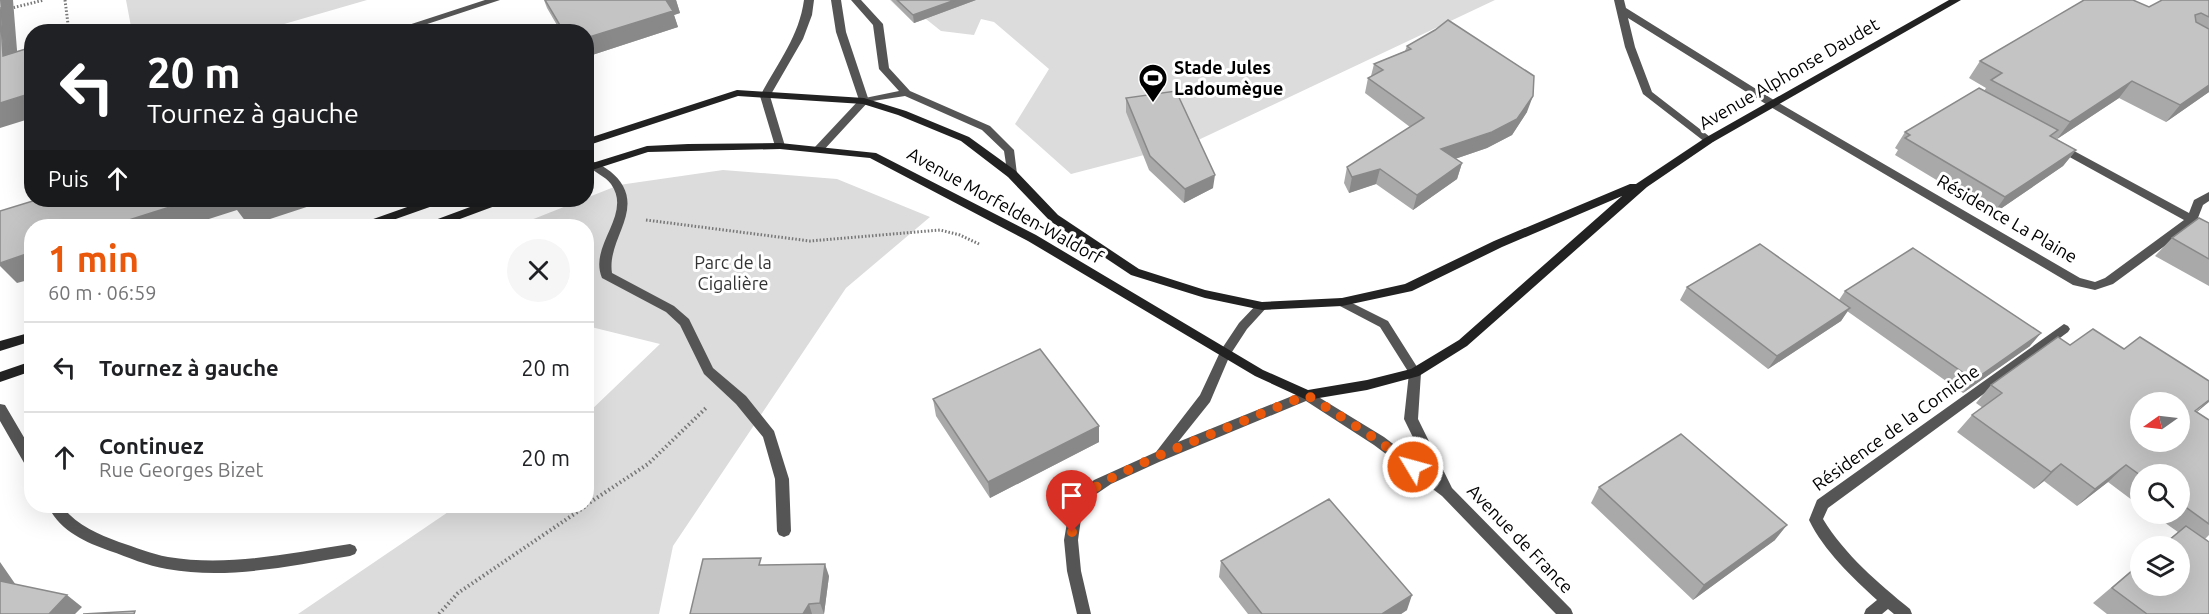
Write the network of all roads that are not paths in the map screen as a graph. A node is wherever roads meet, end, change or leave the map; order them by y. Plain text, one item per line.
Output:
1 (495, 0) edge
2 (809, 0) edge
3 (836, 0) edge
4 (856, 0) edge
5 (1956, 0) edge
6 (1620, 5) edge
7 (417, 24) edge
8 (906, 93) junction
9 (765, 96) junction
10 (864, 101) junction
11 (1773, 104) junction
12 (594, 140) edge
13 (1708, 140) junction
14 (2048, 141) edge
15 (780, 146) junction
16 (818, 150) junction
17 (594, 167) edge
18 (594, 170) edge
19 (1012, 174) junction
20 (1643, 183) junction
21 (2209, 196) edge
22 (2198, 203) junction
23 (418, 207) edge
24 (481, 207) edge
25 (2209, 209) edge
26 (385, 219) edge
27 (449, 219) edge
28 (2192, 220) junction
29 (1342, 302) junction
30 (1262, 306) junction
31 (2064, 329) dead end
32 (24, 338) edge
33 (0, 346) edge
34 (1225, 353) junction
35 (24, 368) edge
36 (1415, 373) junction
37 (0, 376) edge
38 (1307, 395) junction
39 (0, 409) edge
40 (24, 450) edge
41 (1160, 455) junction
42 (1447, 492) junction
43 (60, 513) edge
44 (784, 531) dead end
45 (350, 550) dead end
46 (1888, 600) junction
47 (1084, 614) edge
48 (1566, 614) edge
49 (1871, 614) edge
50 (1905, 614) edge

1 - 7 street
2 - 9 street
3 - 10 street
4 - 8 street
5 - 11 main road, Avenue Alphonse Daudet
6 - 11 street, Résidence La Plaine
6 - 13 street
8 - 10 street
8 - 19 street
9 - 10 main road, Avenue Morfelden-Waldorf
9 - 12 main road, Avenue Morfelden-Waldorf
9 - 15 street
10 - 16 street
10 - 19 main road, Avenue Morfelden-Waldorf
11 - 13 main road, Avenue Alphonse Daudet
11 - 28 street, Résidence La Plaine
13 - 20 main road, Avenue Alphonse Daudet
14 - 28 street
15 - 16 main road, Avenue Morfelden-Waldorf
15 - 17 main road, Avenue Morfelden-Waldorf
16 - 34 main road, Avenue Morfelden-Waldorf
18 - 44 street
19 - 30 main road, Avenue Morfelden-Waldorf
20 - 29 main road, Avenue Alphonse Daudet
20 - 36 main road, Avenue Alphonse Daudet
21 - 22 street
22 - 25 street
22 - 28 street
23 - 26 main road
24 - 27 main road
29 - 30 main road, Avenue Morfelden-Waldorf
29 - 36 street
30 - 34 street
31 - 46 street, Résidence de la Corniche
32 - 33 main road
34 - 38 main road, Avenue Morfelden-Waldorf
34 - 41 street
35 - 37 main road
36 - 38 main road
36 - 42 street, Avenue de France
38 - 41 street
38 - 42 street, Avenue de France
39 - 40 street
41 - 47 street
42 - 48 street, Avenue de France
43 - 45 street
46 - 49 street
46 - 50 street, Résidence de la Corniche

